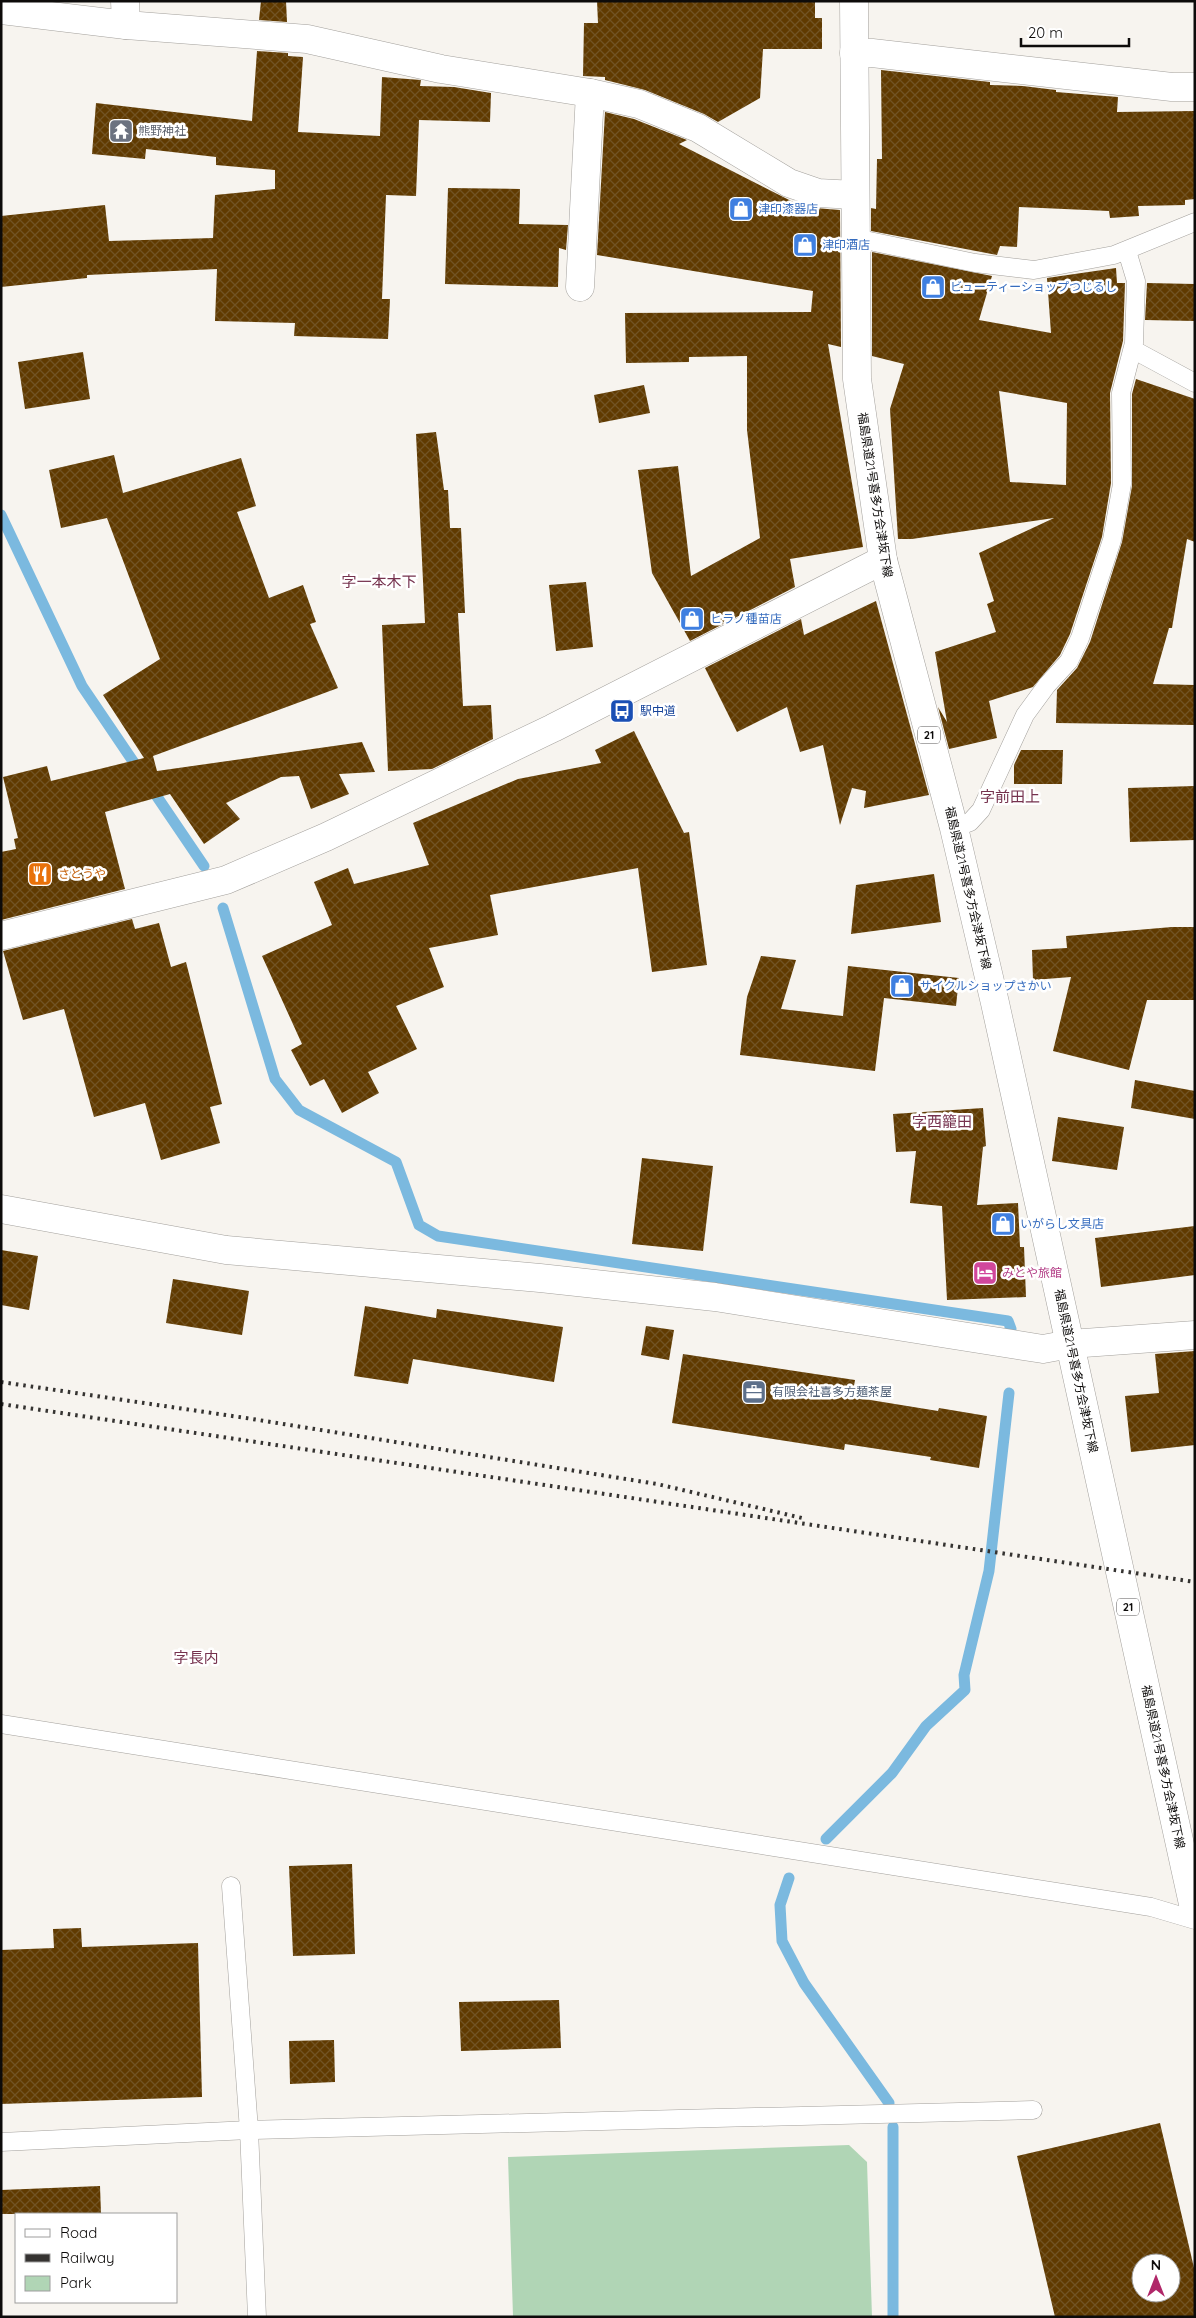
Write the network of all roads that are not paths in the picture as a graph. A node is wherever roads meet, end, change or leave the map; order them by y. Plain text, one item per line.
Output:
1 (854, 1) edge
2 (1, 10) edge
3 (125, 13) edge
4 (854, 54) junction
5 (1195, 87) edge
6 (590, 93) junction
7 (854, 195) junction
8 (1195, 222) edge
9 (855, 238) junction
10 (1127, 251) junction
11 (580, 287) dead end
12 (1134, 350) junction
13 (1195, 383) edge
14 (883, 560) junction
15 (954, 828) junction
16 (1, 936) edge
17 (1, 1209) edge
18 (1195, 1334) edge
19 (1070, 1344) junction
20 (1, 1724) edge
21 (231, 1886) dead end
22 (1195, 1913) edge
23 (1195, 1920) edge
24 (1032, 2110) dead end
25 (249, 2130) junction
26 (1, 2142) edge
27 (256, 2317) edge

1 - 4 street, 福島県道21号喜多方会津坂下線 / 21
2 - 3 street
3 - 6 street
4 - 5 street
4 - 7 street, 福島県道21号喜多方会津坂下線 / 21
6 - 7 street
6 - 11 street
7 - 9 street, 福島県道21号喜多方会津坂下線 / 21
8 - 10 lane
9 - 10 lane
9 - 14 street, 福島県道21号喜多方会津坂下線 / 21
10 - 12 lane
12 - 13 lane
12 - 15 lane
14 - 15 street, 福島県道21号喜多方会津坂下線 / 21
14 - 16 street
15 - 19 street, 福島県道21号喜多方会津坂下線 / 21
17 - 19 street
18 - 19 street
19 - 22 street, 福島県道21号喜多方会津坂下線 / 21
20 - 23 lane
21 - 25 lane
24 - 25 lane
25 - 26 lane
25 - 27 lane

